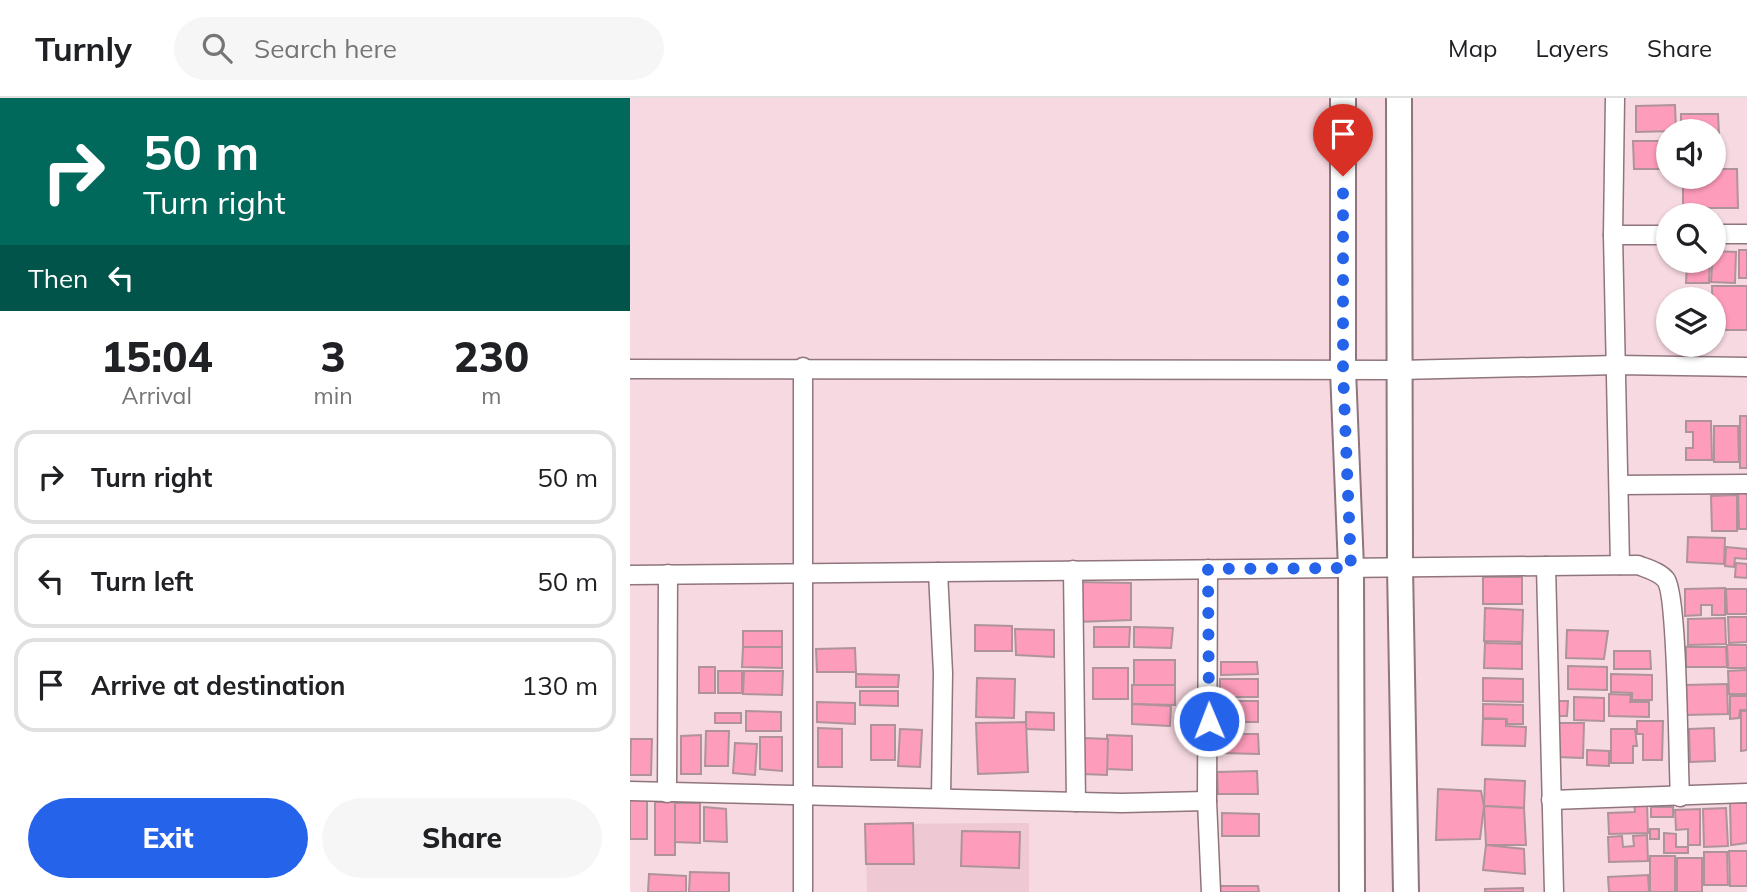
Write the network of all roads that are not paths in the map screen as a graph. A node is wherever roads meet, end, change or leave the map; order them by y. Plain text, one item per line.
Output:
1 (1343, 98) edge
2 (1399, 98) edge
3 (1615, 98) edge
4 (1726, 234) edge
5 (1747, 234) edge
6 (1613, 235) junction
7 (1656, 235) edge
8 (1617, 365) junction
9 (803, 367) junction
10 (1747, 367) edge
11 (630, 369) edge
12 (1343, 370) junction
13 (1399, 370) junction
14 (1747, 484) edge
15 (1619, 485) junction
16 (1620, 565) junction
17 (1546, 566) junction
18 (1400, 567) junction
19 (1351, 568) junction
20 (1208, 569) junction
21 (1073, 570) junction
22 (938, 572) junction
23 (802, 573) junction
24 (668, 574) junction
25 (630, 575) edge
26 (630, 791) edge
27 (667, 793) junction
28 (1747, 793) edge
29 (800, 796) junction
30 (941, 797) junction
31 (1680, 797) junction
32 (1551, 800) junction
33 (1207, 801) junction
34 (1076, 802) junction
35 (803, 892) edge
36 (1211, 892) edge
37 (1352, 892) edge
38 (1406, 892) edge
39 (1554, 892) edge

1 - 12 main road
2 - 13 main road
3 - 6 street
4 - 5 street
6 - 7 street
6 - 8 street
8 - 10 street
8 - 13 street
8 - 15 street
9 - 11 street
9 - 12 street
9 - 23 street
12 - 13 street
12 - 19 main road
13 - 18 main road
14 - 15 street
15 - 16 street
16 - 17 street
16 - 31 street
17 - 18 street
17 - 32 street
18 - 19 street
18 - 38 main road
19 - 20 street
19 - 37 main road
20 - 21 street
20 - 33 street
21 - 22 street
21 - 34 street
22 - 23 street
22 - 30 street
23 - 24 street
23 - 29 street
24 - 25 street
24 - 27 street
26 - 27 street
27 - 29 street
28 - 31 street
29 - 30 street
29 - 35 street
30 - 34 street
31 - 32 street
32 - 39 street
33 - 34 street
33 - 36 street

